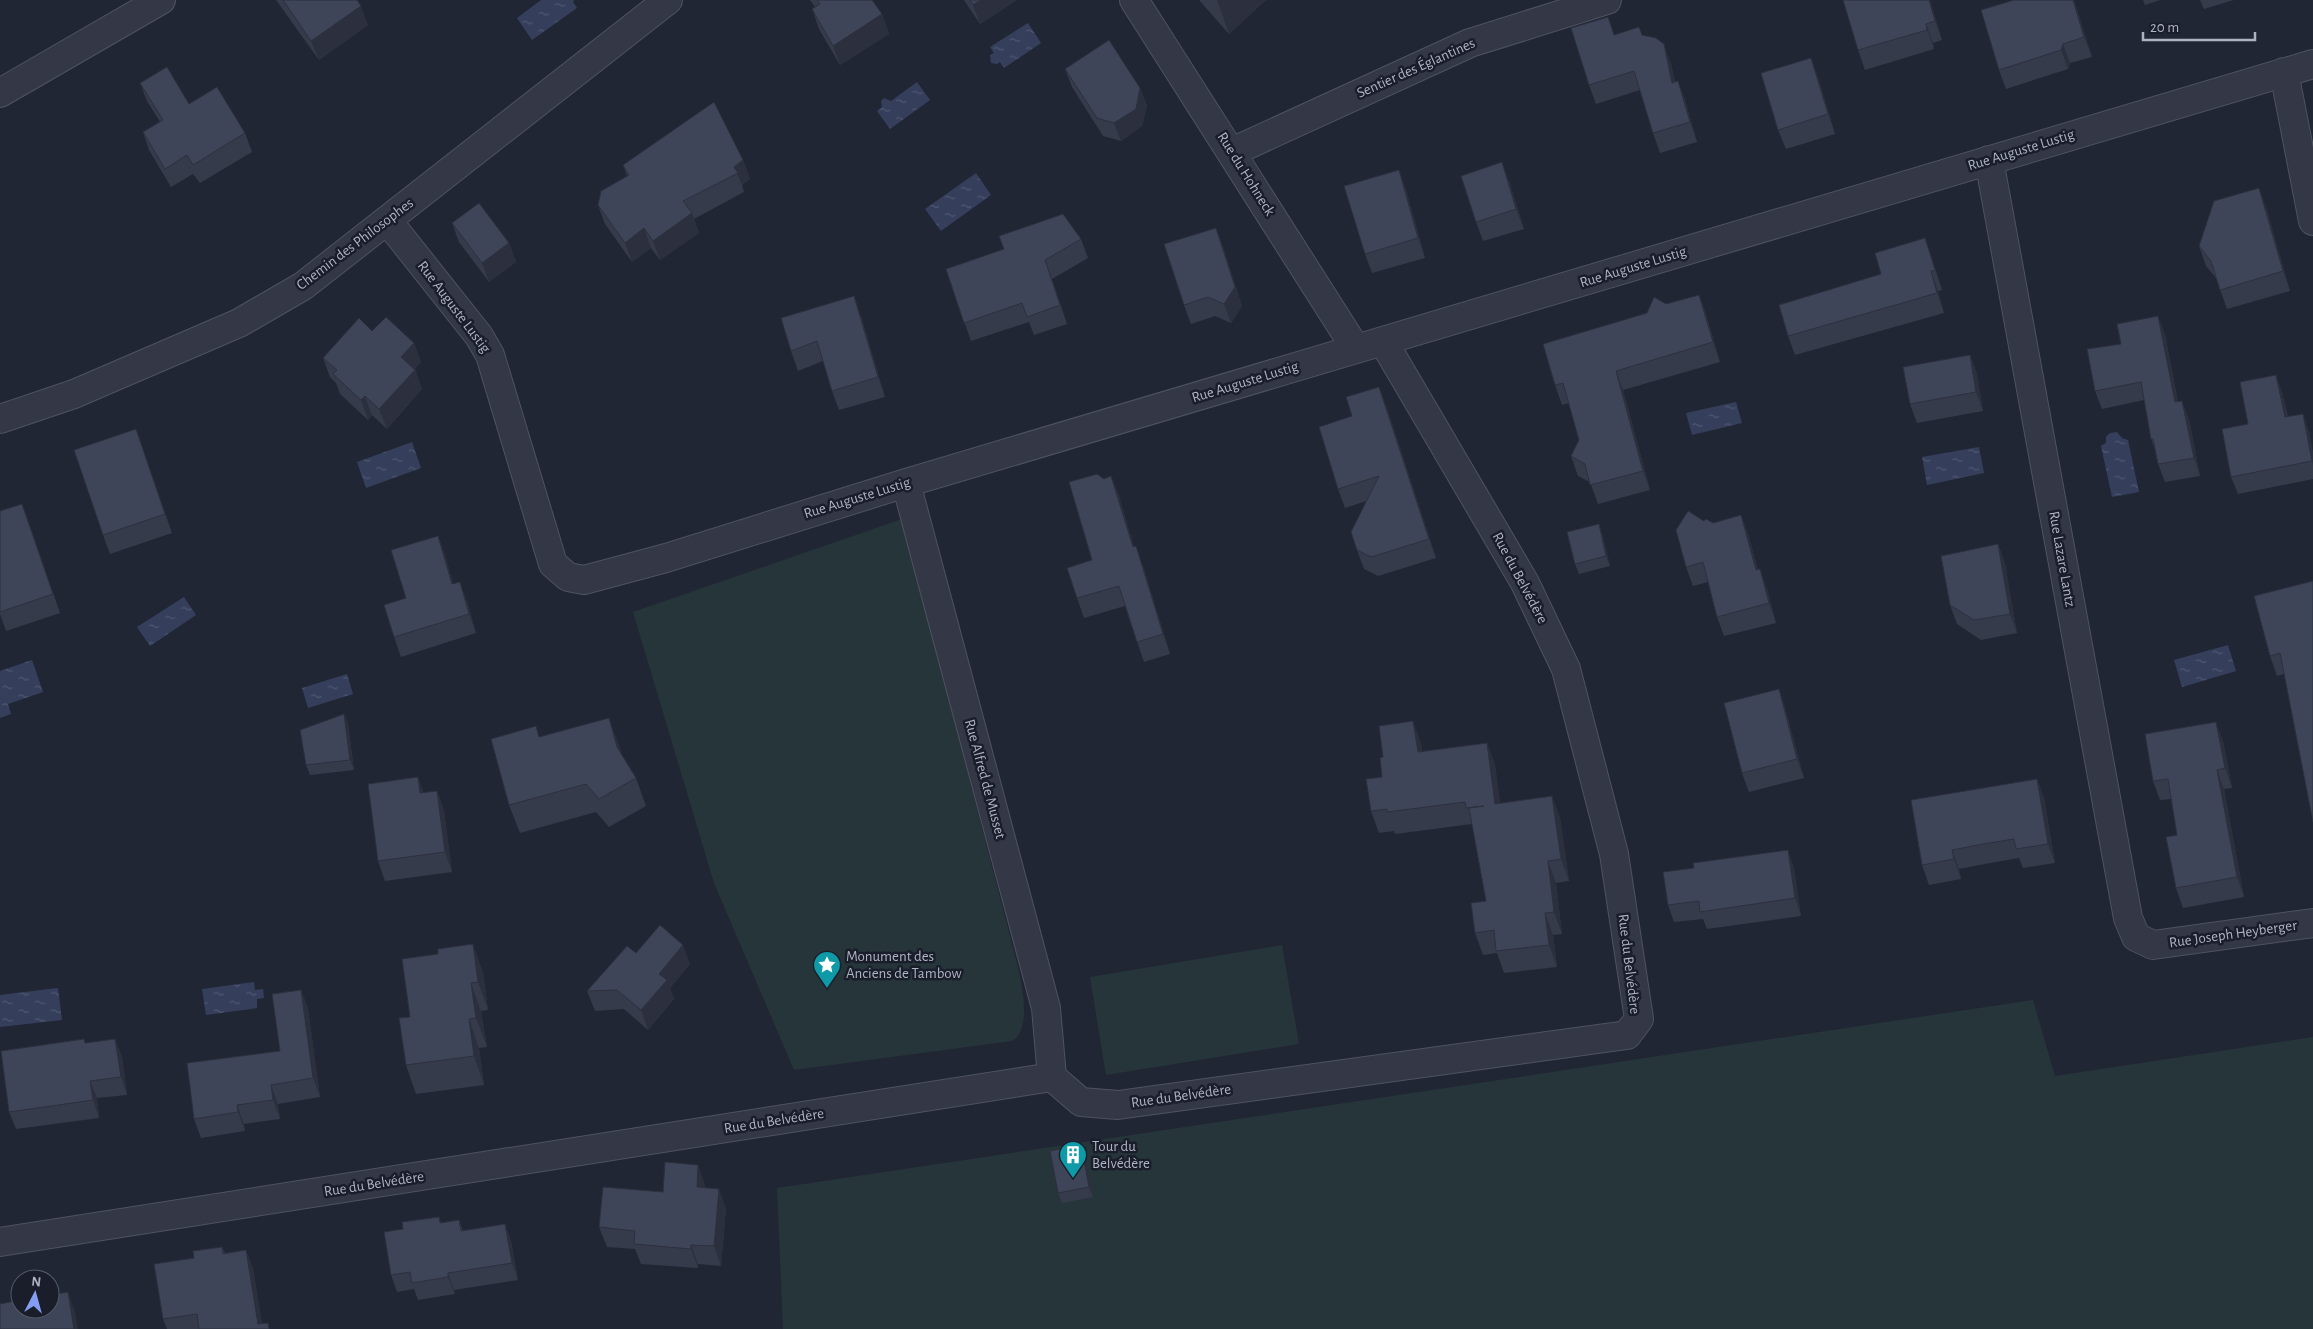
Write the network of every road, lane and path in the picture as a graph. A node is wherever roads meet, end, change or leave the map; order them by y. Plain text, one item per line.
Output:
1 (161, 0) edge
2 (668, 0) edge
3 (1134, 0) edge
4 (1607, 0) edge
5 (2313, 64) edge
6 (2284, 72) junction
7 (0, 93) edge
8 (1232, 152) junction
9 (1989, 160) junction
10 (387, 220) junction
11 (2313, 221) edge
12 (1383, 341) junction
13 (1356, 349) junction
14 (0, 419) edge
15 (906, 483) junction
16 (2313, 923) edge
17 (2153, 945) joint
18 (1052, 1077) junction
19 (0, 1242) edge

1 - 7 street
2 - 10 street, Chemin des Philosophes
3 - 8 street, Rue du Hohneck
4 - 8 street, Sentier des Églantines
5 - 6 street, Rue Auguste Lustig
6 - 9 street, Rue Auguste Lustig
6 - 11 street
8 - 13 street, Rue du Hohneck
9 - 12 street, Rue Auguste Lustig
9 - 17 street, Rue Lazare Lantz
10 - 14 street, Chemin des Philosophes
10 - 15 street, Rue Auguste Lustig
12 - 13 street, Rue Auguste Lustig
12 - 18 street, Rue du Belvédère
13 - 15 street, Rue Auguste Lustig
15 - 18 street, Rue Alfred de Musset
16 - 17 street, Rue Joseph Heyberger
18 - 19 street, Rue du Belvédère

